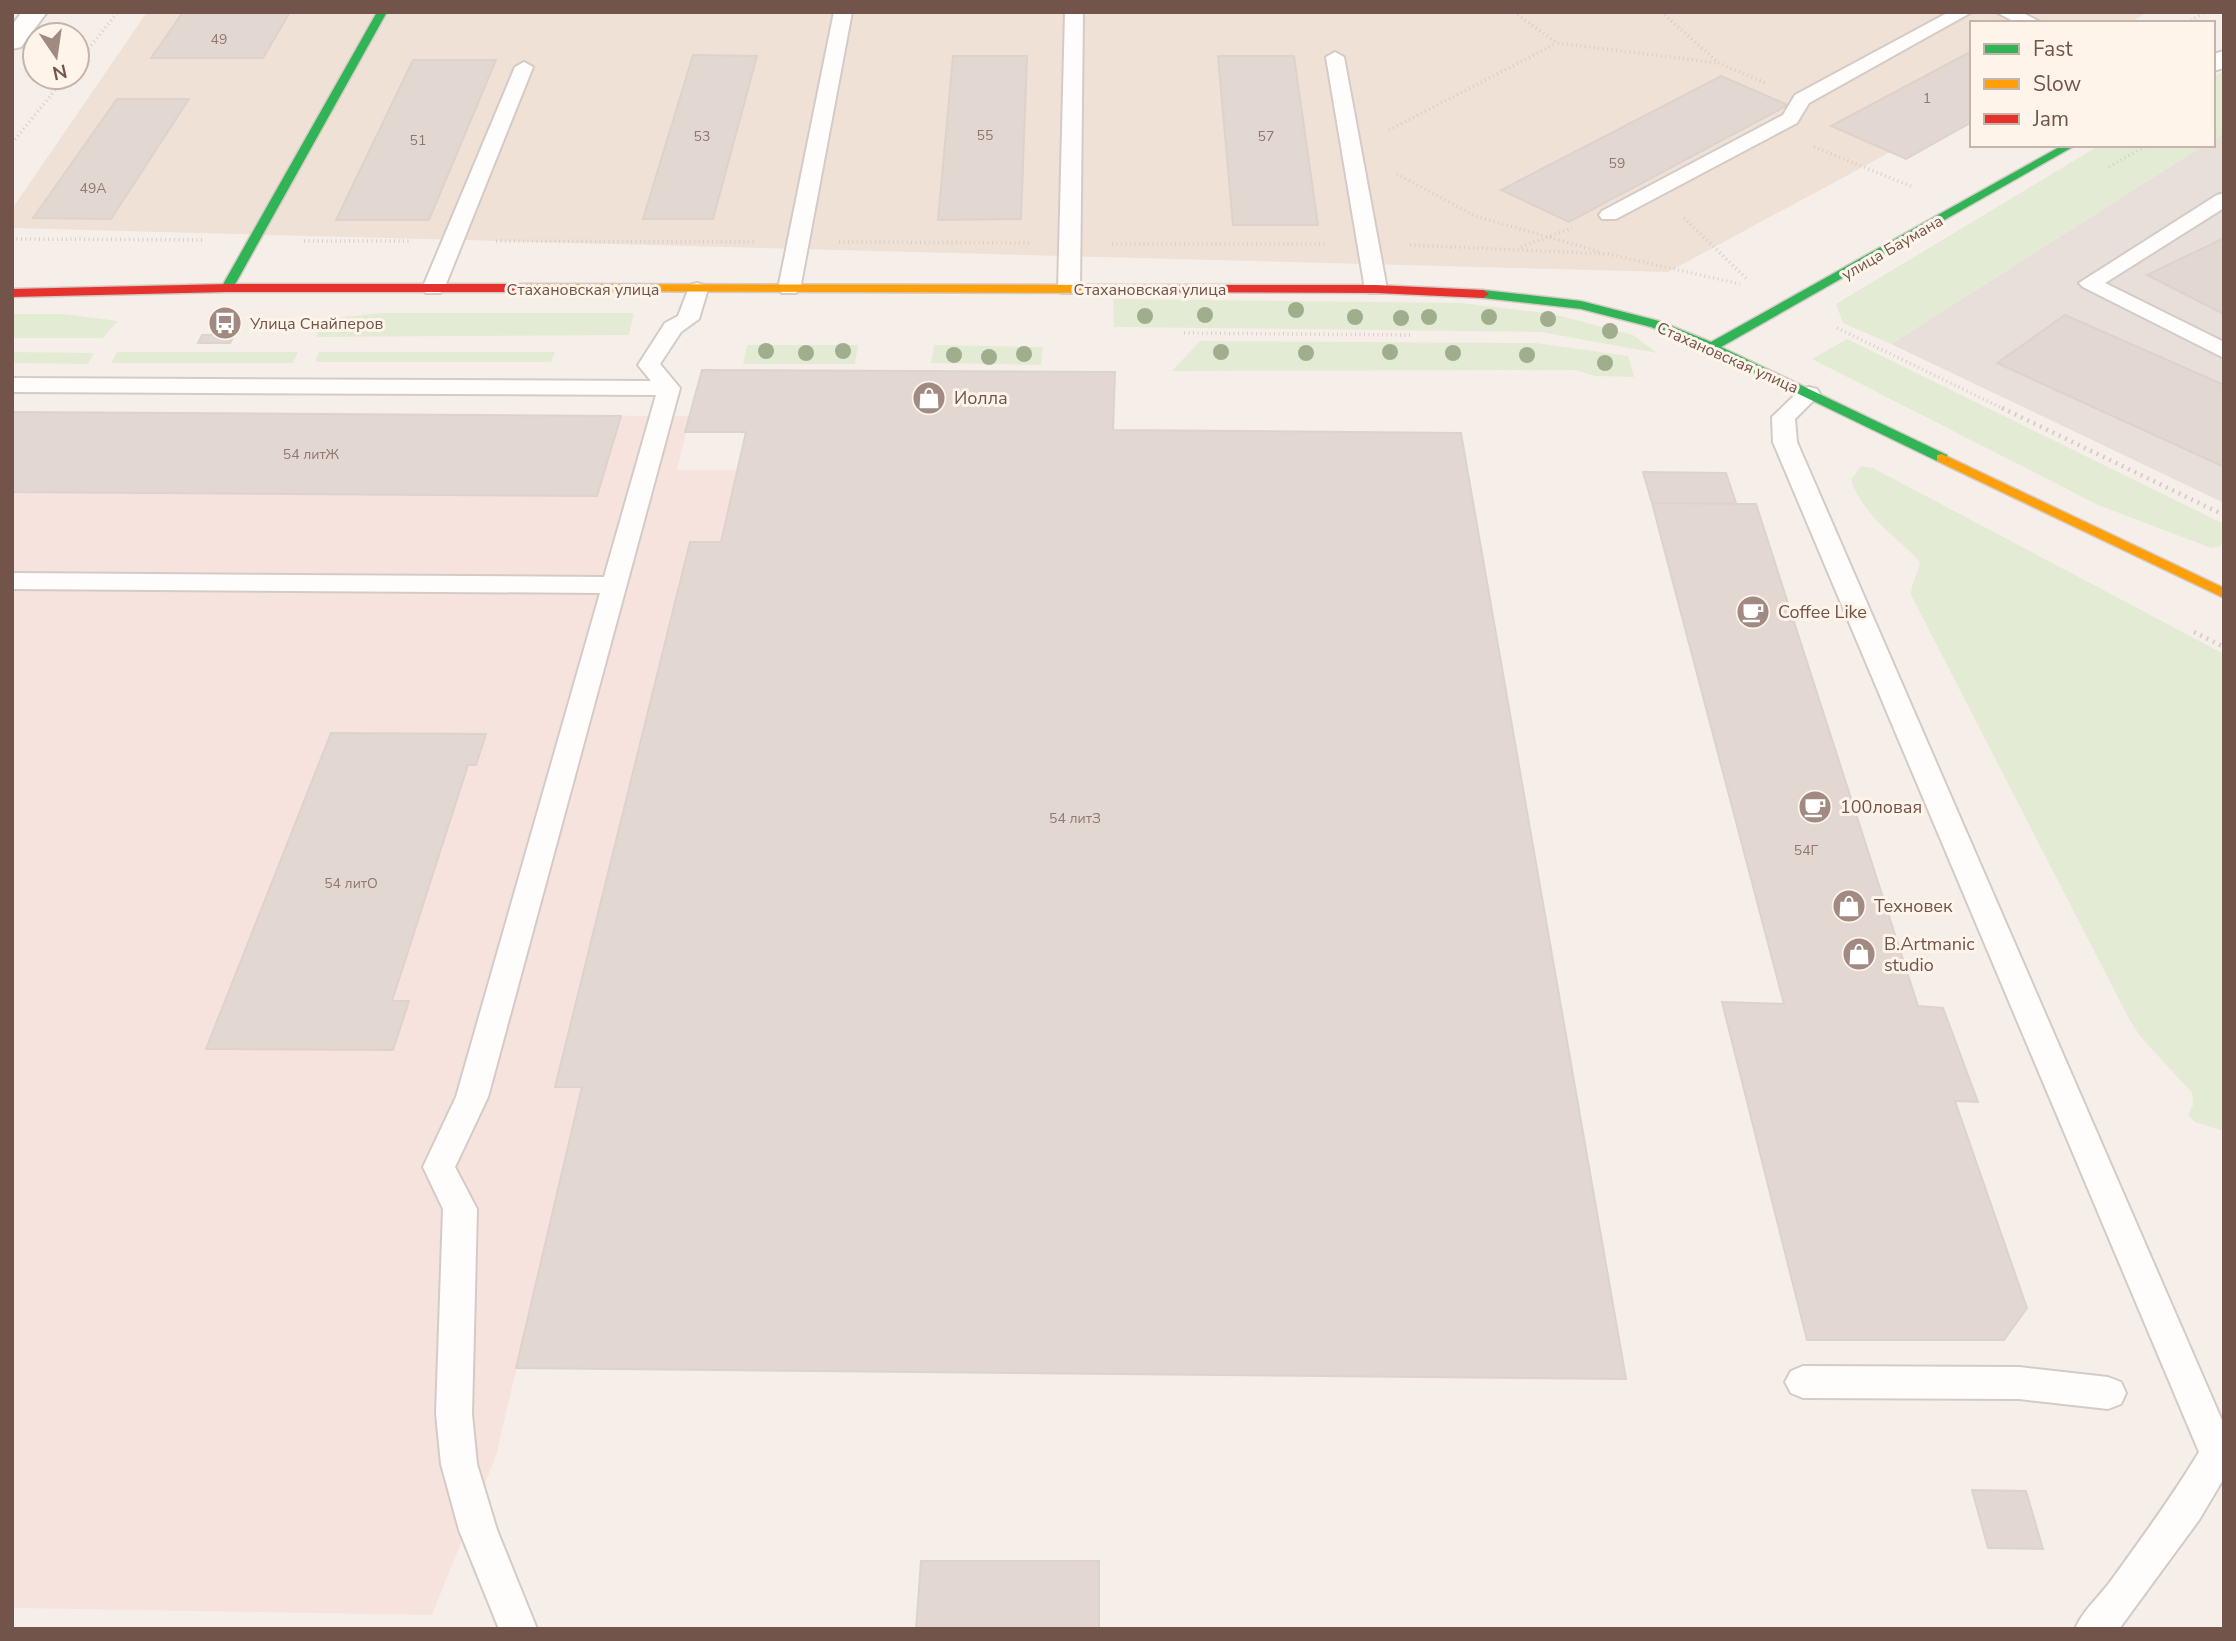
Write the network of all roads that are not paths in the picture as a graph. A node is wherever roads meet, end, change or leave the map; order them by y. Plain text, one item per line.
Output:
1 (35, 12) edge
2 (383, 12) edge
3 (844, 12) edge
4 (1074, 12) edge
5 (1963, 12) edge
6 (2004, 12) edge
7 (2028, 21) edge
8 (12, 42) edge
9 (1335, 57) dead end
10 (524, 67) dead end
11 (2067, 147) edge
12 (2224, 199) edge
13 (1609, 215) road end
14 (227, 288) junction
15 (433, 289) junction
16 (697, 289) junction
17 (789, 289) junction
18 (1069, 289) junction
19 (1376, 289) junction
20 (12, 293) edge
21 (1712, 347) junction
22 (2224, 351) edge
23 (12, 385) edge
24 (669, 388) junction
25 (1809, 394) junction
26 (12, 581) edge
27 (614, 585) junction
28 (2224, 594) edge
29 (1803, 1382) dead end
30 (2108, 1393) dead end
31 (2221, 1450) edge
32 (518, 1629) edge
33 (2094, 1629) edge

1 - 8 street
2 - 14 main road
3 - 17 lane
4 - 18 lane
5 - 13 lane
6 - 7 lane
9 - 19 lane
10 - 15 lane
11 - 21 main road, улица Баумана
12 - 22 lane
14 - 15 main road, Стахановская улица
14 - 20 main road, Стахановская улица
15 - 16 main road, Стахановская улица
16 - 17 main road, Стахановская улица
16 - 24 lane
17 - 18 main road, Стахановская улица
18 - 19 main road, Стахановская улица
19 - 21 main road, Стахановская улица
21 - 25 main road, Стахановская улица
23 - 24 lane
24 - 27 lane
25 - 28 main road, Стахановская улица
25 - 31 lane
26 - 27 lane
27 - 32 lane
29 - 30 lane
31 - 33 lane

